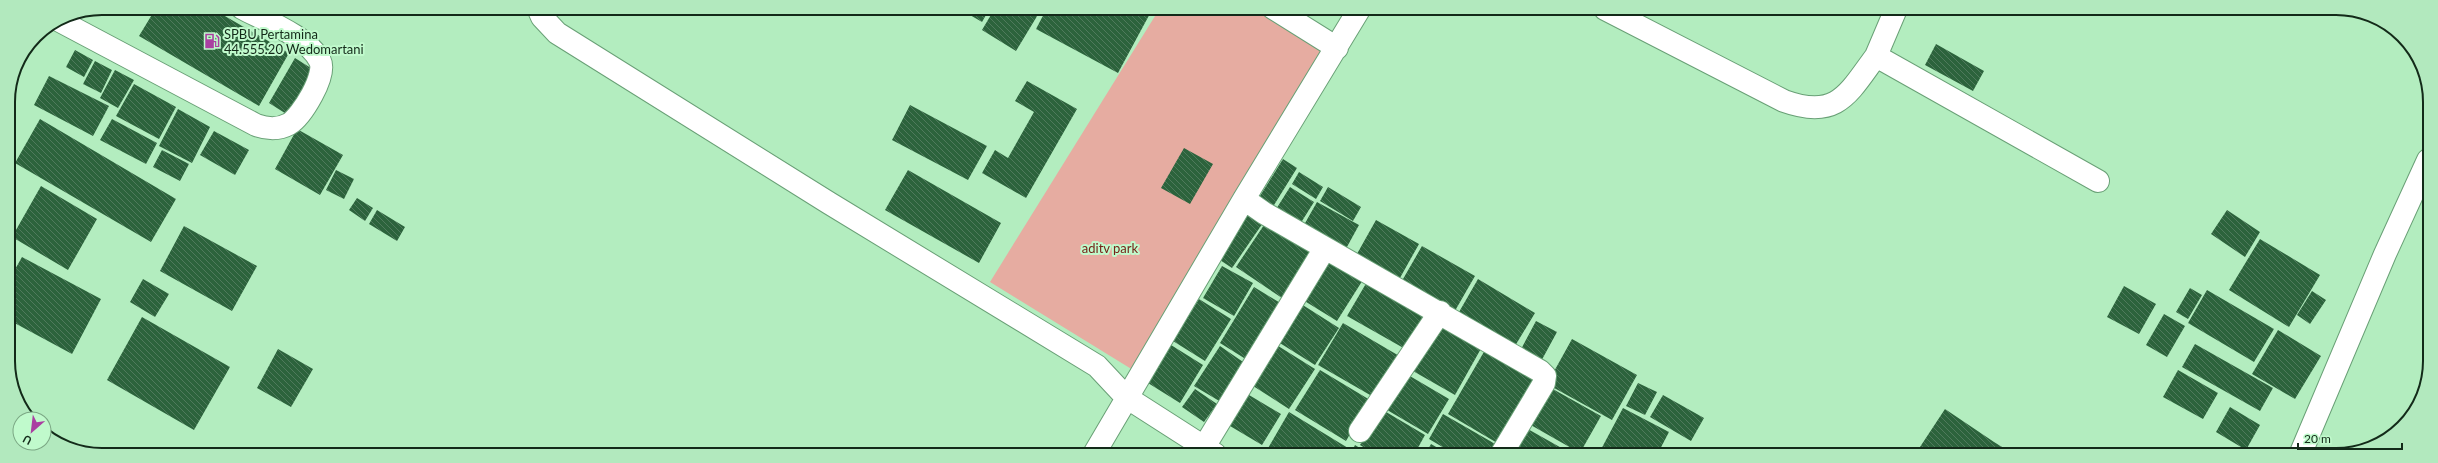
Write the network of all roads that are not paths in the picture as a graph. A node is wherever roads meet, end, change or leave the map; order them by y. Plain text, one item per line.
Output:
1 (255, 15) edge
2 (541, 15) edge
3 (1284, 15) edge
4 (1356, 15) edge
5 (1617, 15) edge
6 (1893, 15) edge
7 (64, 23) edge
8 (1337, 48) junction
9 (1876, 56) junction
10 (2423, 171) edge
11 (2098, 181) dead end
12 (1244, 199) junction
13 (1325, 248) junction
14 (1440, 312) junction
15 (1126, 397) junction
16 (1360, 430) dead end
17 (1097, 448) edge
18 (1204, 448) edge
19 (1211, 448) edge
20 (1505, 448) edge
21 (2303, 448) edge

1 - 7 street
2 - 15 street
3 - 8 street
4 - 8 street
5 - 9 street
6 - 9 street
8 - 12 street
9 - 11 street
10 - 21 street
12 - 13 street
12 - 15 street
13 - 14 street
13 - 19 street
14 - 16 street
14 - 20 street
15 - 17 street
15 - 18 street

